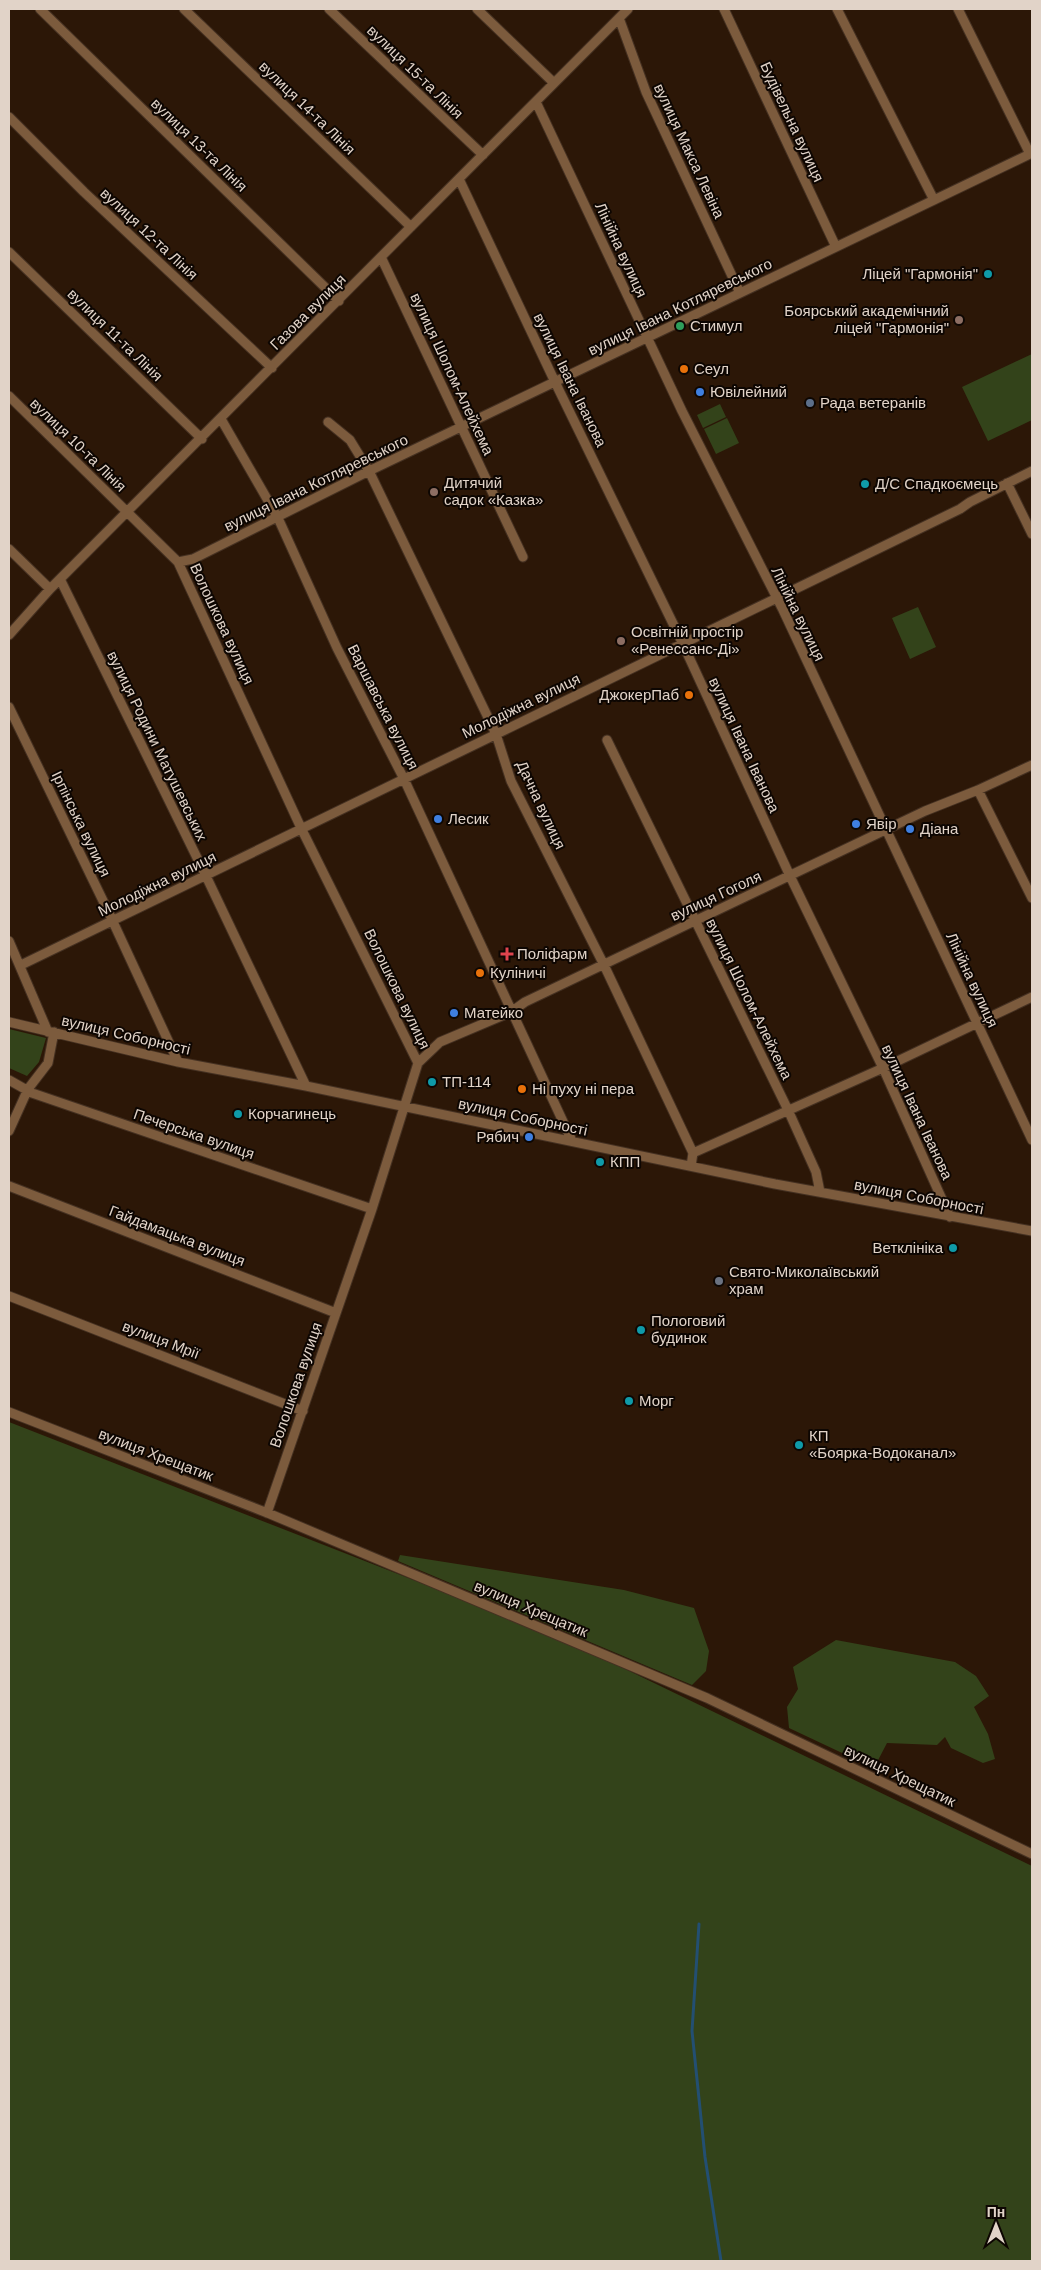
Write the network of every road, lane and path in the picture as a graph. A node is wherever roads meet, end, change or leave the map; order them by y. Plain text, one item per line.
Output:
1 (40, 9) edge
2 (184, 9) edge
3 (329, 9) edge
4 (477, 9) edge
5 (724, 9) edge
6 (837, 9) edge
7 (958, 9) edge
8 (623, 12) edge
9 (554, 83) junction
10 (536, 102) junction
11 (9, 117) edge
12 (1031, 153) edge
13 (483, 155) junction
14 (460, 179) junction
15 (934, 200) junction
16 (411, 227) junction
17 (836, 247) junction
18 (9, 252) edge
19 (381, 258) junction
20 (740, 293) junction
21 (339, 301) junction
22 (646, 338) junction
23 (272, 368) junction
24 (555, 382) junction
25 (9, 396) edge
26 (221, 419) junction
27 (328, 422) dead end
28 (461, 427) junction
29 (202, 438) junction
30 (369, 471) junction
31 (1032, 471) edge
32 (1007, 483) junction
33 (128, 513) junction
34 (278, 518) junction
35 (1032, 534) edge
36 (9, 549) edge
37 (523, 557) dead end
38 (178, 562) junction
39 (60, 580) junction
40 (50, 589) junction
41 (777, 600) junction
42 (9, 635) edge
43 (682, 642) junction
44 (9, 708) edge
45 (496, 734) junction
46 (607, 740) dead end
47 (1032, 764) edge
48 (404, 779) junction
49 (978, 790) junction
50 (302, 830) junction
51 (886, 831) junction
52 (206, 876) junction
53 (790, 876) junction
54 (1032, 898) edge
55 (112, 921) junction
56 (695, 921) junction
57 (9, 941) edge
58 (21, 965) junction
59 (604, 965) junction
60 (1032, 997) edge
61 (511, 1012) junction
62 (9, 1022) edge
63 (977, 1023) junction
64 (51, 1032) junction
65 (178, 1062) junction
66 (418, 1063) junction
67 (883, 1068) junction
68 (9, 1080) edge
69 (306, 1086) junction
70 (28, 1089) junction
71 (405, 1107) junction
72 (788, 1110) junction
73 (9, 1131) edge
74 (572, 1140) junction
75 (1032, 1140) edge
76 (693, 1153) junction
77 (691, 1166) junction
78 (9, 1186) edge
79 (820, 1192) junction
80 (372, 1210) junction
81 (950, 1217) junction
82 (1032, 1231) edge
83 (9, 1296) edge
84 (336, 1312) junction
85 (303, 1411) junction
86 (9, 1412) edge
87 (267, 1513) junction
88 (1032, 1854) edge

1 - 21 street, вулиця 13-та Лінія
2 - 16 street, вулиця 14-та Лінія
3 - 13 street, вулиця 15-та Лінія
4 - 9 street
5 - 17 street, Будівельна вулиця
6 - 15 street
7 - 12 street
8 - 9 street, Газова вулиця
8 - 20 street, вулиця Макса Левіна
9 - 10 street, Газова вулиця
10 - 13 street, Газова вулиця
10 - 22 street, Лінійна вулиця
11 - 23 street, вулиця 12-та Лінія
12 - 15 street, вулиця Івана Котляревського
13 - 14 street, Газова вулиця
14 - 16 street, Газова вулиця
14 - 24 street, вулиця Івана Іванова
15 - 17 street, вулиця Івана Котляревського
16 - 19 street, Газова вулиця
17 - 20 street, вулиця Івана Котляревського
18 - 29 street, вулиця 11-та Лінія
19 - 21 street, Газова вулиця
19 - 28 street, вулиця Шолом-Алейхема
20 - 22 street, вулиця Івана Котляревського
21 - 23 street, Газова вулиця
22 - 24 street, вулиця Івана Котляревського
22 - 41 street, Лінійна вулиця
23 - 26 street, Газова вулиця
24 - 28 street, вулиця Івана Котляревського
24 - 43 street, вулиця Івана Іванова
25 - 33 street, вулиця 10-та Лінія
26 - 29 street, Газова вулиця
26 - 34 street, Варшавська вулиця
27 - 30 street, Дачна вулиця
28 - 30 street, вулиця Івана Котляревського
28 - 37 street, вулиця Шолом-Алейхема
29 - 33 street, Газова вулиця
30 - 34 street, вулиця Івана Котляревського
30 - 45 street, Дачна вулиця
31 - 32 street, Молодіжна вулиця
32 - 35 street
32 - 41 street, Молодіжна вулиця
33 - 38 street, Волошкова вулиця
33 - 39 street, Газова вулиця
34 - 38 street, вулиця Івана Котляревського
34 - 48 street, Варшавська вулиця
36 - 40 street
38 - 50 street, Волошкова вулиця
39 - 40 street, Газова вулиця
39 - 52 street, вулиця Родини Матушевських
40 - 42 street, Газова вулиця
41 - 43 street, Молодіжна вулиця
41 - 51 street, Лінійна вулиця
43 - 45 street, Молодіжна вулиця
43 - 53 street, вулиця Івана Іванова
44 - 55 street, Ірпінська вулиця
45 - 48 street, Молодіжна вулиця
45 - 59 street, Дачна вулиця
46 - 56 street, вулиця Шолом-Алейхема
47 - 49 street, вулиця Гоголя
48 - 50 street, Молодіжна вулиця
48 - 61 street, Варшавська вулиця
49 - 51 street, вулиця Гоголя
49 - 54 street
50 - 52 street, Молодіжна вулиця
50 - 66 street, Волошкова вулиця
51 - 53 street, вулиця Гоголя
51 - 63 street, Лінійна вулиця
52 - 55 street, Молодіжна вулиця
52 - 69 street, вулиця Родини Матушевських
53 - 56 street, вулиця Гоголя
53 - 67 street, вулиця Івана Іванова
55 - 58 street, Молодіжна вулиця
55 - 65 street, Ірпінська вулиця
56 - 59 street, вулиця Гоголя
56 - 72 street, вулиця Шолом-Алейхема
57 - 58 street
58 - 64 street
59 - 61 street, вулиця Гоголя
59 - 76 street, Дачна вулиця
60 - 63 street
61 - 66 street, вулиця Гоголя
61 - 74 street, Варшавська вулиця
62 - 64 street, вулиця Соборності
63 - 67 street
63 - 75 street, Лінійна вулиця
64 - 65 street, вулиця Соборності
64 - 70 street
65 - 69 street, вулиця Соборності
66 - 71 street, Волошкова вулиця
67 - 72 street
67 - 81 street, вулиця Івана Іванова
68 - 70 street, Печерська вулиця
69 - 71 street, вулиця Соборності
70 - 73 street
70 - 80 street, Печерська вулиця
71 - 74 street, вулиця Соборності
71 - 80 street, Волошкова вулиця
72 - 76 street
72 - 79 street, вулиця Шолом-Алейхема
74 - 77 street, вулиця Соборності
76 - 77 street
77 - 79 street, вулиця Соборності
78 - 84 street, Гайдамацька вулиця
79 - 81 street, вулиця Соборності
80 - 84 street, Волошкова вулиця
81 - 82 street, вулиця Соборності
83 - 85 street, вулиця Мрії
84 - 85 street, Волошкова вулиця
85 - 87 street, Волошкова вулиця
86 - 87 street, вулиця Хрещатик
87 - 88 street, вулиця Хрещатик

